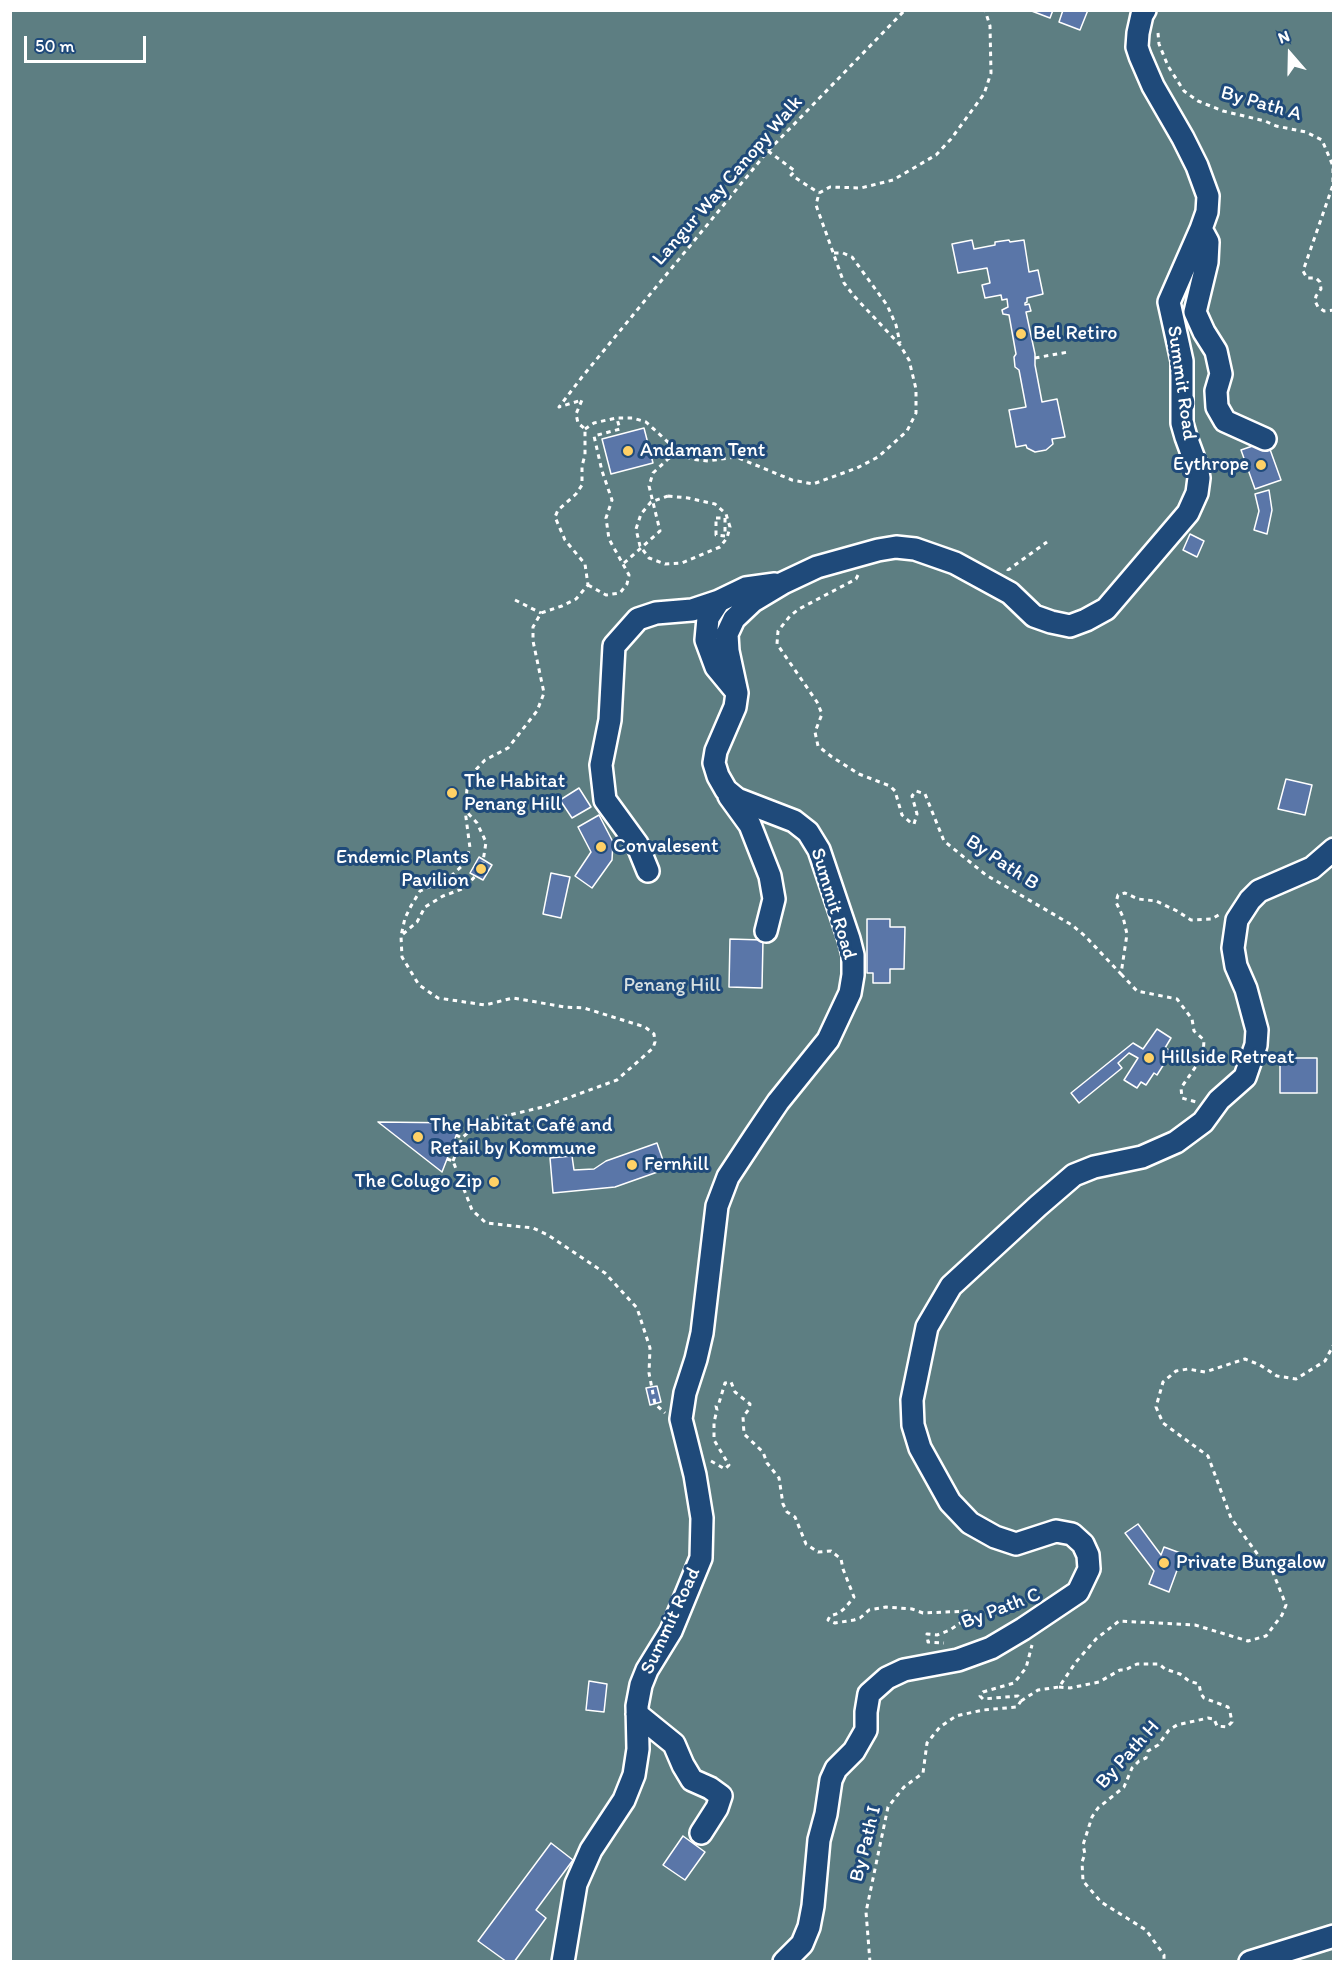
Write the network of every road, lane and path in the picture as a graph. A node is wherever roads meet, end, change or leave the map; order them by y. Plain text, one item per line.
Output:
1 (905, 10) edge
2 (985, 10) edge
3 (1151, 19) edge
4 (768, 151) junction
5 (819, 193) junction
6 (1201, 229) junction
7 (834, 253) junction
8 (1334, 310) edge
9 (900, 345) junction
10 (1068, 352) dead end
11 (1035, 358) dead end
12 (616, 418) junction
13 (585, 429) junction
14 (1265, 439) dead end
15 (680, 453) junction
16 (727, 527) junction
17 (1047, 542) dead end
18 (865, 553) junction
19 (624, 563) junction
20 (783, 584) junction
21 (588, 585) junction
22 (515, 600) dead end
23 (719, 601) junction
24 (1021, 604) junction
25 (541, 613) junction
26 (737, 693) junction
27 (726, 790) junction
28 (465, 810) junction
29 (1334, 849) edge
30 (648, 871) dead end
31 (1222, 913) dead end
32 (766, 931) dead end
33 (401, 936) junction
34 (1121, 974) junction
35 (1219, 1100) junction
36 (456, 1136) dead end
37 (462, 1138) junction
38 (447, 1159) dead end
39 (453, 1161) junction
40 (1334, 1344) edge
41 (681, 1419) junction
42 (692, 1464) junction
43 (1034, 1641) dead end
44 (947, 1643) dead end
45 (1059, 1687) junction
46 (1021, 1701) junction
47 (637, 1714) junction
48 (701, 1833) dead end
49 (1334, 1936) edge
50 (563, 1962) edge
51 (784, 1962) edge
52 (870, 1962) edge
53 (1164, 1962) edge
54 (1250, 1962) edge

1 - 4 path, Langur Way Canopy Walk
2 - 5 path
3 - 6 street, Summit Road
3 - 8 path, By Path A
4 - 5 path
4 - 13 path, Langur Way Canopy Walk
5 - 7 path
6 - 14 street
6 - 24 street, Summit Road
7 - 9 path
7 - 9 path
9 - 15 path
10 - 11 path
12 - 13 path
12 - 15 path
12 - 19 path
13 - 21 path
15 - 19 path
16 - 16 path
16 - 16 path, bridge
17 - 24 path
18 - 20 street, Summit Road
18 - 24 street, Summit Road
18 - 34 path, By Path B
19 - 21 path
20 - 23 street
20 - 26 street, Summit Road
21 - 25 path
22 - 25 path
23 - 26 street
23 - 30 street
25 - 28 path
26 - 27 street, Summit Road
27 - 32 street
27 - 41 street, Summit Road
28 - 33 path
28 - 33 path
29 - 35 street
31 - 34 path
33 - 37 path
34 - 35 path
35 - 51 street
36 - 37 path
37 - 39 path
38 - 39 path
39 - 41 path
40 - 45 path
41 - 42 street, Summit Road
42 - 44 path, By Path C
42 - 47 street, Summit Road
43 - 46 path
45 - 46 path
45 - 53 path, By Path H
46 - 52 path, By Path I
47 - 48 street
47 - 50 street, Summit Road
49 - 54 street

